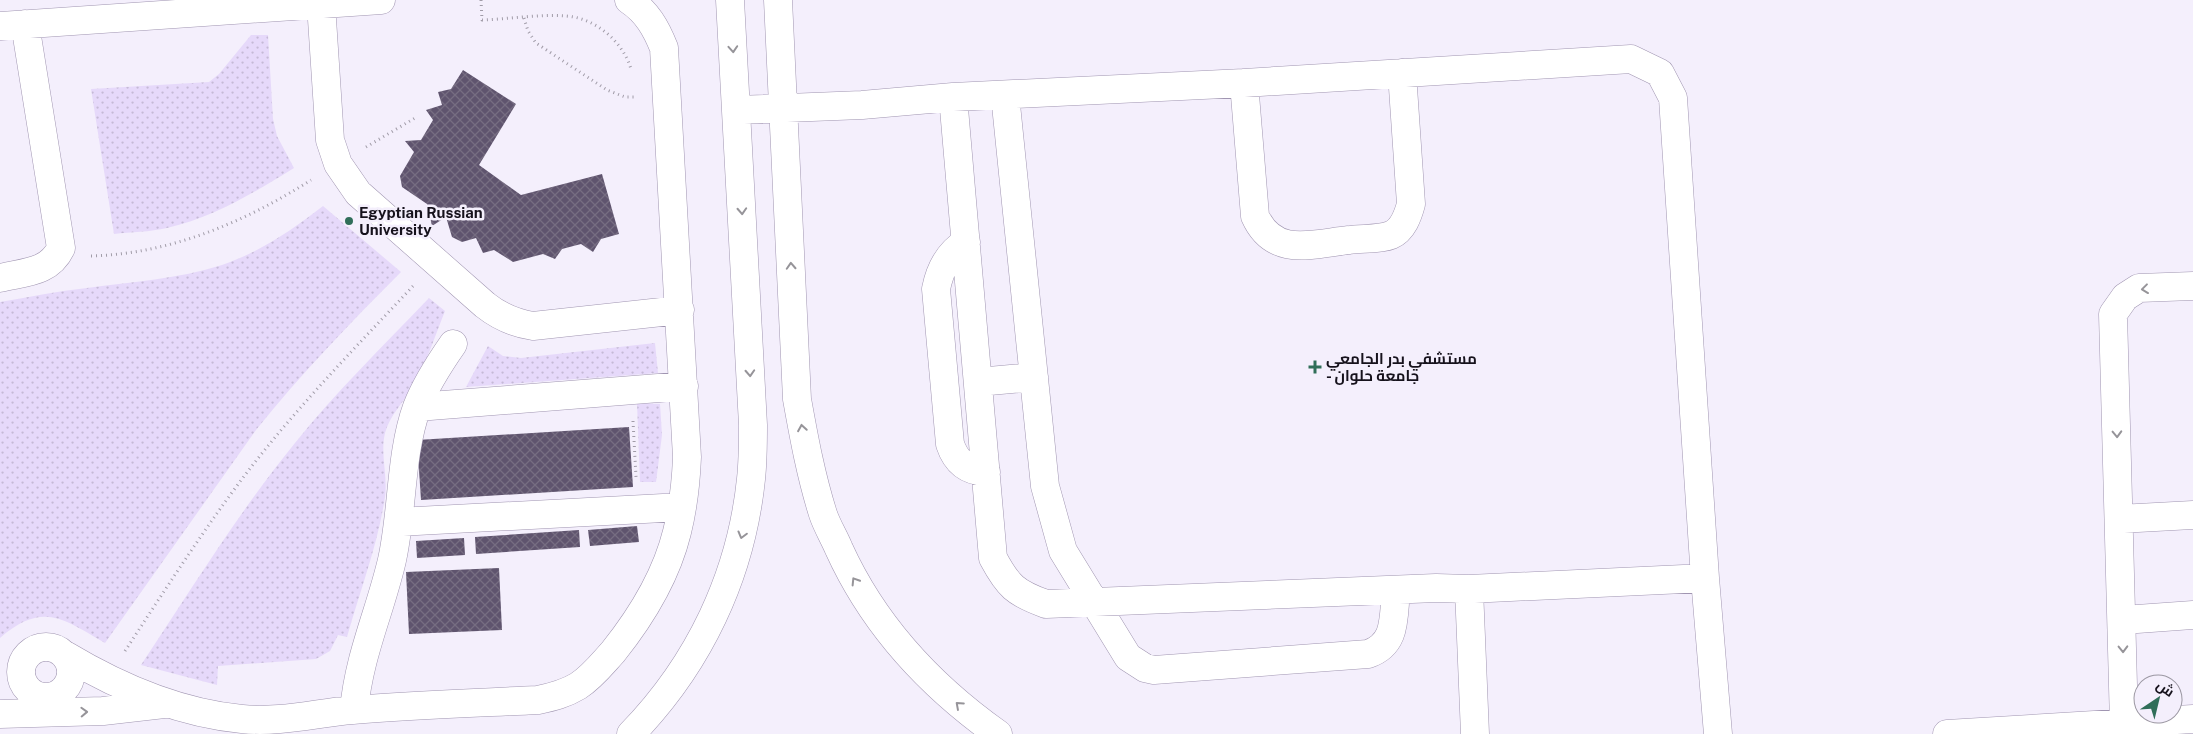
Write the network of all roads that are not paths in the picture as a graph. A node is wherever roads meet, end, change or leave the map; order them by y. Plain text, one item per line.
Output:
1 (381, 0) edge
2 (629, 0) edge
3 (730, 0) edge
4 (778, 0) edge
5 (321, 4) junction
6 (12, 25) edge
7 (1402, 73) junction
8 (1244, 83) junction
9 (1005, 95) junction
10 (953, 97) junction
11 (784, 107) junction
12 (737, 110) junction
13 (966, 242) junction
14 (0, 278) edge
15 (2193, 286) edge
16 (680, 310) junction
17 (453, 344) dead end
18 (1034, 377) junction
19 (978, 382) junction
20 (684, 386) junction
21 (417, 407) junction
22 (986, 472) junction
23 (682, 507) junction
24 (2193, 515) edge
25 (2120, 519) junction
26 (398, 522) junction
27 (1705, 578) junction
28 (1469, 589) junction
29 (1396, 592) junction
30 (1094, 603) junction
31 (2193, 615) edge
32 (2123, 620) junction
33 (65, 655) junction
34 (24, 658) junction
35 (0, 674) edge
36 (164, 704) junction
37 (354, 710) junction
38 (0, 714) edge
39 (47, 715) edge
40 (2193, 719) edge
41 (2124, 723) junction
42 (631, 734) edge
43 (998, 734) edge
44 (1475, 734) edge
45 (1718, 734) edge
46 (1947, 734) edge

1 - 5 street
2 - 16 street
3 -> 12 street
4 - 11 street
5 - 6 street
5 - 16 street
6 - 14 street
7 - 8 street
7 - 8 street
7 - 27 street
8 - 9 street
9 - 10 street
9 - 18 street
10 - 11 street
10 - 13 street
11 - 12 street
43 -> 11 street
12 -> 42 street
13 - 19 street
13 - 22 street
15 -> 25 street
16 - 20 street
17 - 21 street
18 - 19 street
18 - 30 street
19 - 22 street
20 - 21 street
20 - 23 street
21 - 26 street
22 - 30 street
23 - 26 street
23 - 37 street
24 - 25 street
25 - 32 street
26 - 37 street
27 - 28 street
27 - 45 street
28 - 29 street
28 - 44 street
29 - 30 street
29 - 30 street
31 - 32 street
32 -> 41 street
33 - 34 street
33 - 36 street
33 - 39 street
34 - 35 street
34 - 39 street
36 - 37 street
39 -> 36 street
38 - 39 street
40 - 41 street
41 - 46 street

